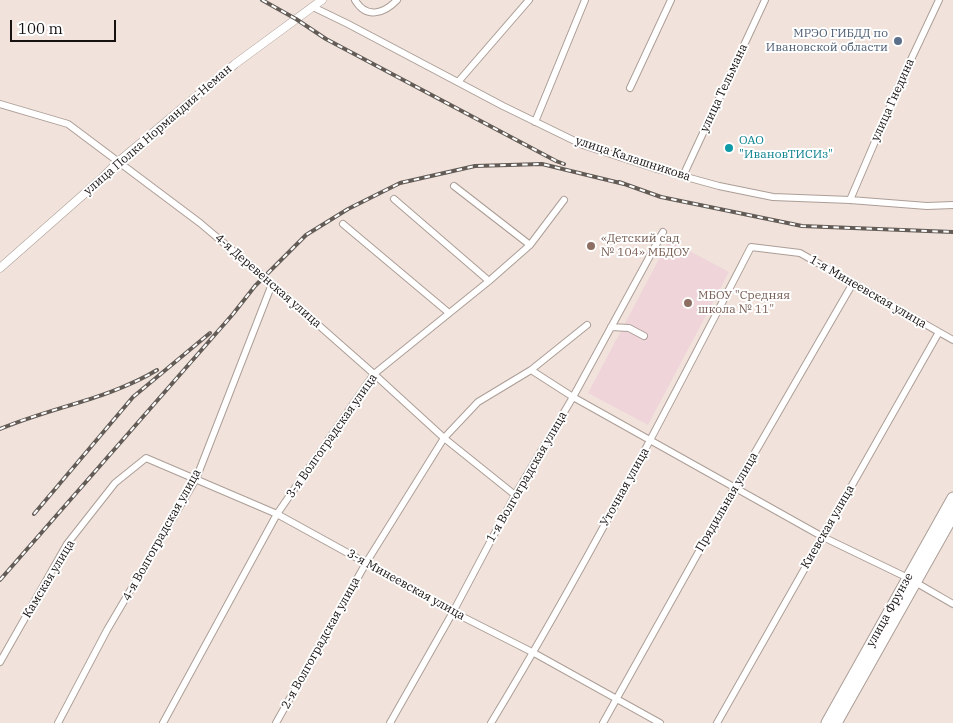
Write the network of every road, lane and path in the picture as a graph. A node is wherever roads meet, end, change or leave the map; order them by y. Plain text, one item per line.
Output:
1 (322, 0) edge
2 (355, 0) edge
3 (397, 0) edge
4 (530, 0) edge
5 (586, 0) edge
6 (671, 0) edge
7 (765, 0) edge
8 (939, 0) edge
9 (313, 7) junction
10 (458, 82) junction
11 (630, 88) dead end
12 (0, 104) edge
13 (535, 122) junction
14 (118, 162) junction
15 (682, 176) junction
16 (454, 186) dead end
17 (394, 199) dead end
18 (564, 200) dead end
19 (850, 200) junction
20 (953, 205) edge
21 (343, 224) dead end
22 (664, 232) dead end
23 (530, 245) junction
24 (751, 247) joint
25 (0, 268) edge
26 (490, 281) junction
27 (853, 283) junction
28 (272, 284) junction
29 (449, 313) junction
30 (587, 325) dead end
31 (611, 327) junction
32 (939, 332) junction
33 (644, 336) dead end
34 (953, 340) edge
35 (531, 370) junction
36 (374, 374) junction
37 (572, 397) junction
38 (444, 438) junction
39 (651, 440) junction
40 (146, 458) joint
41 (196, 479) junction
42 (734, 487) junction
43 (514, 495) junction
44 (953, 498) edge
45 (278, 514) junction
46 (953, 515) edge
47 (823, 537) junction
48 (366, 562) junction
49 (912, 580) junction
50 (953, 604) edge
51 (452, 612) junction
52 (534, 653) junction
53 (0, 662) edge
54 (616, 699) junction
55 (58, 723) edge
56 (163, 723) edge
57 (276, 723) edge
58 (390, 723) edge
59 (492, 723) edge
60 (603, 723) edge
61 (660, 723) edge
62 (717, 723) edge
63 (827, 723) edge
64 (836, 723) edge

1 - 9 street, улица Полка Нормандия-Неман
2 - 3 street
4 - 10 street
5 - 13 street
6 - 11 street
7 - 15 street, улица Тельмана
8 - 19 street, улица Гнедина
9 - 10 street, улица Калашникова
9 - 14 street, улица Полка Нормандия-Неман
10 - 13 street, улица Калашникова
12 - 14 street, 4-я Деревенская улица
13 - 15 street, улица Калашникова
14 - 25 street, улица Полка Нормандия-Неман
14 - 28 street, 4-я Деревенская улица
15 - 19 street, улица Калашникова
16 - 23 street
17 - 26 street
18 - 23 street, 3-я Волгоградская улица
19 - 20 street, улица Калашникова
21 - 29 street
22 - 31 street, 1-я Волгоградская улица
23 - 26 street, 3-я Волгоградская улица
24 - 27 street, 1-я Минеевская улица
24 - 39 street, Уточная улица
26 - 29 street, 3-я Волгоградская улица
27 - 32 street, 1-я Минеевская улица
27 - 42 street, Прядильная улица
28 - 36 street, 4-я Деревенская улица
28 - 41 street, 4-я Волгоградская улица
29 - 36 street, 3-я Волгоградская улица
30 - 35 street, 2-я Волгоградская улица
31 - 33 street
31 - 37 street, 1-я Волгоградская улица
32 - 34 street, 1-я Минеевская улица
32 - 47 street, Киевская улица
35 - 37 street
35 - 38 street, 2-я Волгоградская улица
36 - 38 street, 4-я Деревенская улица
36 - 45 street, 3-я Волгоградская улица
37 - 39 street
37 - 43 street, 1-я Волгоградская улица
38 - 43 street, 4-я Деревенская улица
38 - 48 street, 2-я Волгоградская улица
39 - 42 street
39 - 52 street, Уточная улица
40 - 41 street, 3-я Минеевская улица
40 - 53 street, Камская улица
41 - 45 street, 3-я Минеевская улица
41 - 55 street, 4-я Волгоградская улица
42 - 47 street
42 - 54 street, Прядильная улица
43 - 51 street, 1-я Волгоградская улица
44 - 49 highway, улица Фрунзе
45 - 48 street, 3-я Минеевская улица
45 - 56 street, 3-я Волгоградская улица
46 - 49 highway, улица Фрунзе
47 - 49 street
47 - 62 street, Киевская улица
48 - 51 street, 3-я Минеевская улица
48 - 57 street, 2-я Волгоградская улица
49 - 50 street
49 - 63 highway, улица Фрунзе
49 - 64 highway, улица Фрунзе
51 - 52 street, 3-я Минеевская улица
51 - 58 street, 1-я Волгоградская улица
52 - 54 street, 3-я Минеевская улица
52 - 59 street, Уточная улица
54 - 60 street, Прядильная улица
54 - 61 street, 3-я Минеевская улица

